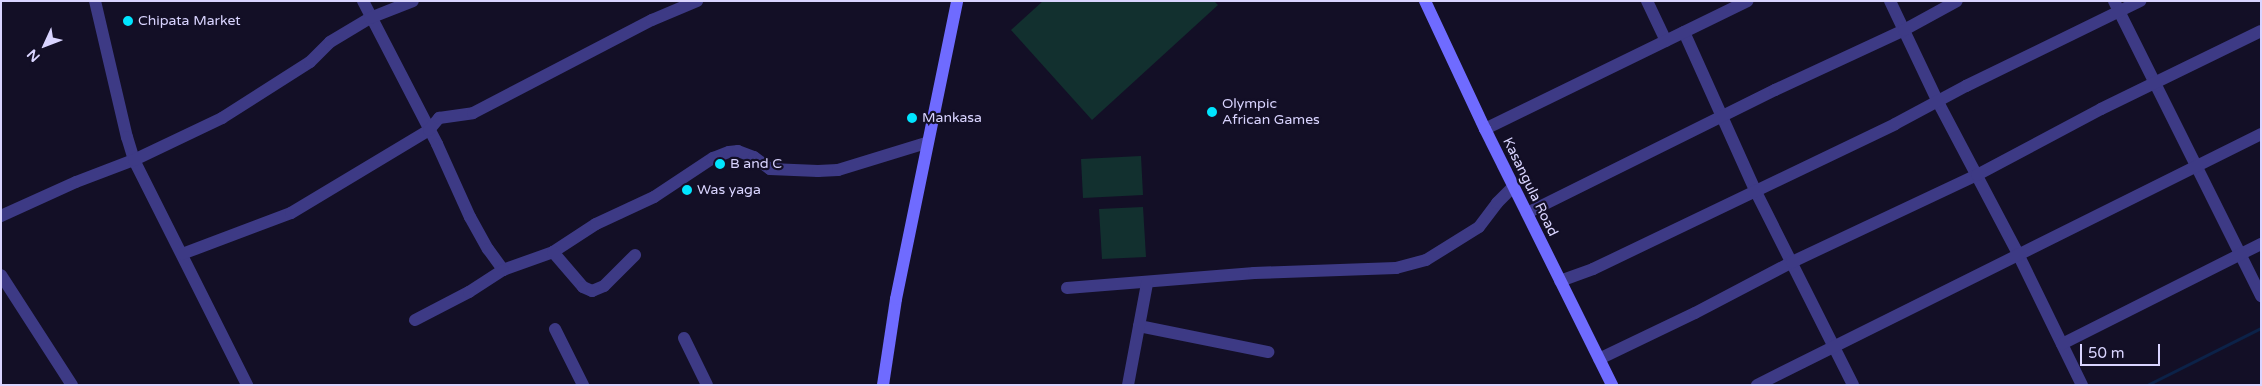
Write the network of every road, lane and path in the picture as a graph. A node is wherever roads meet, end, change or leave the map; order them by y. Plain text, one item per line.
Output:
1 (95, 1) edge
2 (363, 1) edge
3 (413, 1) edge
4 (697, 1) edge
5 (956, 1) edge
6 (1426, 1) edge
7 (1647, 1) edge
8 (1747, 1) edge
9 (1890, 1) edge
10 (1957, 1) edge
11 (2140, 1) edge
12 (2117, 7) edge
13 (370, 18) junction
14 (1904, 30) junction
15 (2261, 31) edge
16 (1684, 32) junction
17 (1666, 41) junction
18 (2155, 83) junction
19 (1938, 102) junction
20 (1722, 116) junction
21 (1485, 129) junction
22 (429, 130) junction
23 (2261, 134) edge
24 (926, 143) junction
25 (134, 160) junction
26 (2196, 167) junction
27 (1977, 175) junction
28 (1514, 186) junction
29 (1755, 190) junction
30 (1527, 213) junction
31 (1, 216) edge
32 (2261, 244) edge
33 (553, 252) junction
34 (182, 254) junction
35 (2018, 254) junction
36 (634, 255) dead end
37 (2240, 256) junction
38 (1792, 262) junction
39 (503, 270) junction
40 (1, 276) edge
41 (1560, 281) junction
42 (1147, 283) junction
43 (1067, 288) dead end
44 (2261, 296) edge
45 (415, 320) dead end
46 (1139, 326) junction
47 (555, 329) dead end
48 (684, 338) dead end
49 (2062, 344) junction
50 (1833, 345) junction
51 (1268, 352) dead end
52 (1599, 359) junction
53 (72, 385) edge
54 (247, 385) edge
55 (583, 385) edge
56 (707, 385) edge
57 (883, 385) edge
58 (1128, 385) edge
59 (1612, 385) edge
60 (1757, 385) edge
61 (1853, 385) edge
62 (2082, 385) edge

1 - 25 street
2 - 13 street
3 - 13 street
4 - 22 street
5 - 24 main road
6 - 21 main road, Kasangula Road
7 - 17 street
8 - 16 street
9 - 14 street
10 - 14 street
11 - 12 street
12 - 18 street
12 - 19 street
13 - 22 street
13 - 25 street
14 - 19 street
14 - 20 street
15 - 18 street
16 - 17 street
16 - 20 street
17 - 21 street
18 - 26 street
18 - 27 street
19 - 27 street
19 - 29 street
20 - 29 street
20 - 30 street
21 - 28 main road, Kasangula Road
22 - 34 street
22 - 39 street
23 - 26 street
24 - 33 street
24 - 57 main road
25 - 31 street
25 - 34 street
26 - 35 street
26 - 37 street
27 - 35 street
27 - 38 street
28 - 30 main road, Kasangula Road
28 - 42 street
29 - 38 street
29 - 41 street
30 - 41 main road, Kasangula Road
32 - 37 street
33 - 36 street
33 - 39 street
34 - 54 street
35 - 49 street
35 - 50 street
37 - 44 street
37 - 49 street
38 - 50 street
38 - 52 street
39 - 45 street
40 - 53 street
41 - 52 main road, Kasangula Road
42 - 43 street
42 - 46 street
46 - 51 street
46 - 58 street
47 - 55 street
48 - 56 street
49 - 62 street
50 - 60 street
50 - 61 street
52 - 59 main road, Kasangula Road

